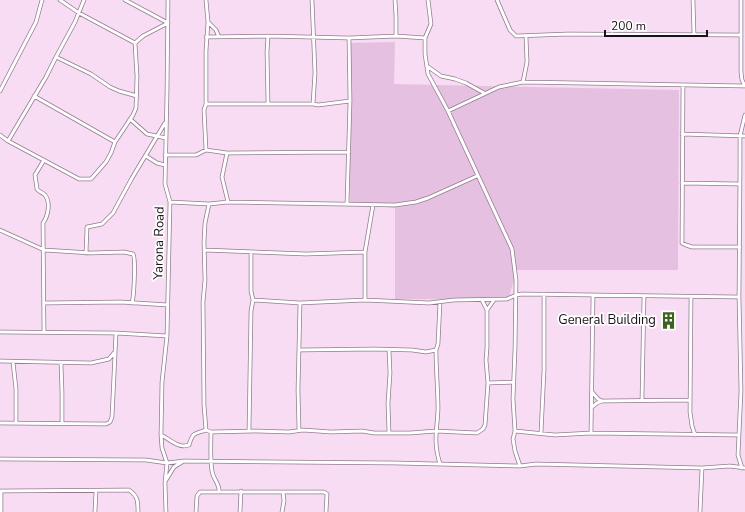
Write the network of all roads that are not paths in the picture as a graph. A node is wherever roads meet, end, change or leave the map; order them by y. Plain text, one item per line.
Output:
1 (42, 0) edge
2 (60, 0) edge
3 (84, 0) edge
4 (125, 0) edge
5 (168, 0) edge
6 (206, 0) edge
7 (312, 0) edge
8 (395, 0) edge
9 (428, 0) edge
10 (497, 0) edge
11 (693, 0) edge
12 (741, 0) edge
13 (79, 13) junction
14 (208, 22) junction
15 (168, 23) junction
16 (694, 35) junction
17 (741, 35) junction
18 (268, 36) junction
19 (396, 36) junction
20 (526, 36) junction
21 (219, 37) junction
22 (206, 38) junction
23 (314, 38) junction
24 (348, 38) junction
25 (425, 38) junction
26 (136, 43) junction
27 (56, 57) junction
28 (427, 66) junction
29 (526, 74) junction
30 (530, 81) junction
31 (524, 82) junction
32 (682, 85) junction
33 (745, 86) edge
34 (0, 91) edge
35 (484, 94) junction
36 (34, 96) junction
37 (137, 96) junction
38 (350, 101) junction
39 (206, 104) junction
40 (268, 104) junction
41 (313, 104) junction
42 (448, 111) junction
43 (745, 115) edge
44 (130, 118) junction
45 (166, 121) junction
46 (682, 134) junction
47 (0, 135) edge
48 (158, 136) junction
49 (740, 136) junction
50 (745, 136) edge
51 (166, 138) junction
52 (8, 141) junction
53 (115, 142) junction
54 (206, 150) junction
55 (349, 152) junction
56 (227, 153) junction
57 (165, 155) junction
58 (146, 156) junction
59 (44, 160) junction
60 (166, 165) junction
61 (477, 176) junction
62 (682, 183) junction
63 (740, 184) junction
64 (170, 202) junction
65 (228, 202) junction
66 (209, 204) junction
67 (347, 204) junction
68 (373, 205) junction
69 (0, 230) edge
70 (740, 247) junction
71 (44, 250) junction
72 (204, 250) junction
73 (365, 252) junction
74 (86, 253) junction
75 (251, 253) junction
76 (544, 294) junction
77 (516, 295) junction
78 (593, 296) junction
79 (644, 296) junction
80 (691, 297) junction
81 (739, 297) junction
82 (254, 300) junction
83 (365, 300) junction
84 (482, 300) junction
85 (494, 300) junction
86 (44, 302) junction
87 (440, 302) junction
88 (132, 303) junction
89 (300, 303) junction
90 (168, 305) junction
91 (487, 310) junction
92 (0, 332) edge
93 (44, 332) junction
94 (116, 333) junction
95 (167, 336) junction
96 (299, 350) junction
97 (389, 350) junction
98 (436, 350) junction
99 (114, 353) junction
100 (0, 361) edge
101 (13, 362) junction
102 (61, 363) junction
103 (514, 382) junction
104 (488, 384) junction
105 (592, 392) junction
106 (642, 399) junction
107 (690, 400) junction
108 (602, 401) junction
109 (592, 407) junction
110 (0, 423) edge
111 (16, 423) junction
112 (62, 424) junction
113 (206, 430) junction
114 (299, 430) junction
115 (249, 431) junction
116 (436, 431) junction
117 (515, 431) junction
118 (211, 432) junction
119 (389, 433) junction
120 (541, 433) junction
121 (591, 433) junction
122 (161, 435) junction
123 (695, 435) junction
124 (738, 435) junction
125 (0, 459) edge
126 (184, 461) junction
127 (212, 462) junction
128 (167, 463) junction
129 (440, 464) junction
130 (520, 466) junction
131 (702, 468) junction
132 (744, 468) edge
133 (165, 483) junction
134 (1, 491) edge
135 (96, 491) junction
136 (241, 491) junction
137 (219, 492) junction
138 (283, 492) junction
139 (1, 512) edge
140 (95, 512) edge
141 (138, 512) edge
142 (166, 512) edge
143 (196, 512) edge
144 (240, 512) edge
145 (282, 512) edge
146 (326, 512) edge
147 (700, 512) edge

1 - 34 street
2 - 13 street
3 - 13 street
4 - 15 street
5 - 15 street, Yarona Road
6 - 14 street
7 - 23 street
8 - 19 street
9 - 25 street
10 - 20 street
11 - 16 street
12 - 17 street
13 - 26 street
13 - 27 street
14 - 21 street
14 - 22 street
15 - 26 street
15 - 45 street, Yarona Road
16 - 17 street
16 - 20 street
17 - 33 street
18 - 21 street
18 - 23 street
18 - 40 street
19 - 24 street
19 - 25 street
20 - 29 street
21 - 22 street
22 - 39 street
23 - 24 street
23 - 41 street
24 - 38 street
25 - 28 street
26 - 37 street
27 - 36 street
27 - 37 street
28 - 35 street
28 - 42 street
29 - 30 street
29 - 31 street
30 - 31 street
30 - 32 street
31 - 35 street
32 - 33 street
32 - 46 street
35 - 42 street
36 - 52 street
36 - 53 street
37 - 44 street
38 - 41 street
38 - 55 street
39 - 40 street
39 - 54 street
40 - 41 street
42 - 61 street
43 - 49 street
44 - 48 street
44 - 53 street
45 - 48 street
45 - 51 street, Yarona Road
46 - 49 street
46 - 62 street
47 - 52 street
48 - 51 street
48 - 58 street
49 - 50 street
49 - 63 street
51 - 57 street, Yarona Road
52 - 59 street
53 - 59 street
54 - 56 street
54 - 57 street
55 - 56 street
55 - 67 street
56 - 65 street
57 - 60 street, Yarona Road
58 - 60 street
58 - 74 street
59 - 71 street
60 - 64 street, Yarona Road
61 - 68 street
61 - 77 street
62 - 63 street
62 - 70 street
63 - 70 street
64 - 66 street
64 - 90 street, Yarona Road
65 - 66 street
65 - 67 street
66 - 72 street
67 - 68 street
68 - 73 street
69 - 71 street
70 - 81 street
71 - 74 street
71 - 86 street
72 - 75 street
72 - 113 street
73 - 75 street
73 - 83 street
74 - 88 street
75 - 82 street
76 - 77 street
76 - 78 street
76 - 120 street
77 - 85 street
77 - 103 street
78 - 79 street
78 - 105 street
79 - 80 street
79 - 106 street
80 - 81 street
80 - 107 street
81 - 124 street
82 - 89 street
82 - 115 street
83 - 87 street
83 - 89 street
84 - 85 street
84 - 87 street
84 - 91 street
85 - 91 street
86 - 88 street
86 - 93 street
87 - 98 street
88 - 90 street
89 - 96 street
90 - 95 street, Yarona Road
91 - 104 street
92 - 93 street
93 - 94 street
94 - 95 street
94 - 99 street
95 - 122 street, Yarona Road
96 - 97 street
96 - 114 street
97 - 98 street
97 - 119 street
98 - 116 street
99 - 102 street
99 - 112 street
100 - 101 street
101 - 102 street
101 - 111 street
102 - 112 street
103 - 104 street
103 - 117 street
104 - 116 street
105 - 108 street
105 - 109 street
106 - 107 street
106 - 108 street
107 - 123 street
108 - 109 street
109 - 121 street
110 - 111 street
111 - 112 street
113 - 118 street
113 - 122 street
114 - 115 street
114 - 119 street
115 - 118 street
116 - 119 street
116 - 129 street
117 - 120 street
117 - 130 street
118 - 127 street
120 - 121 street
121 - 123 street
122 - 128 street, Yarona Road
123 - 124 street
124 - 132 street
125 - 128 street
126 - 127 street
126 - 128 street
126 - 133 street
127 - 129 street
127 - 137 street
128 - 133 street
129 - 130 street
130 - 131 street
131 - 132 street
131 - 147 street
133 - 142 street
134 - 135 street
134 - 139 street
135 - 140 street
135 - 141 street
136 - 137 street
136 - 138 street
136 - 144 street
137 - 143 street
138 - 145 street
138 - 146 street

